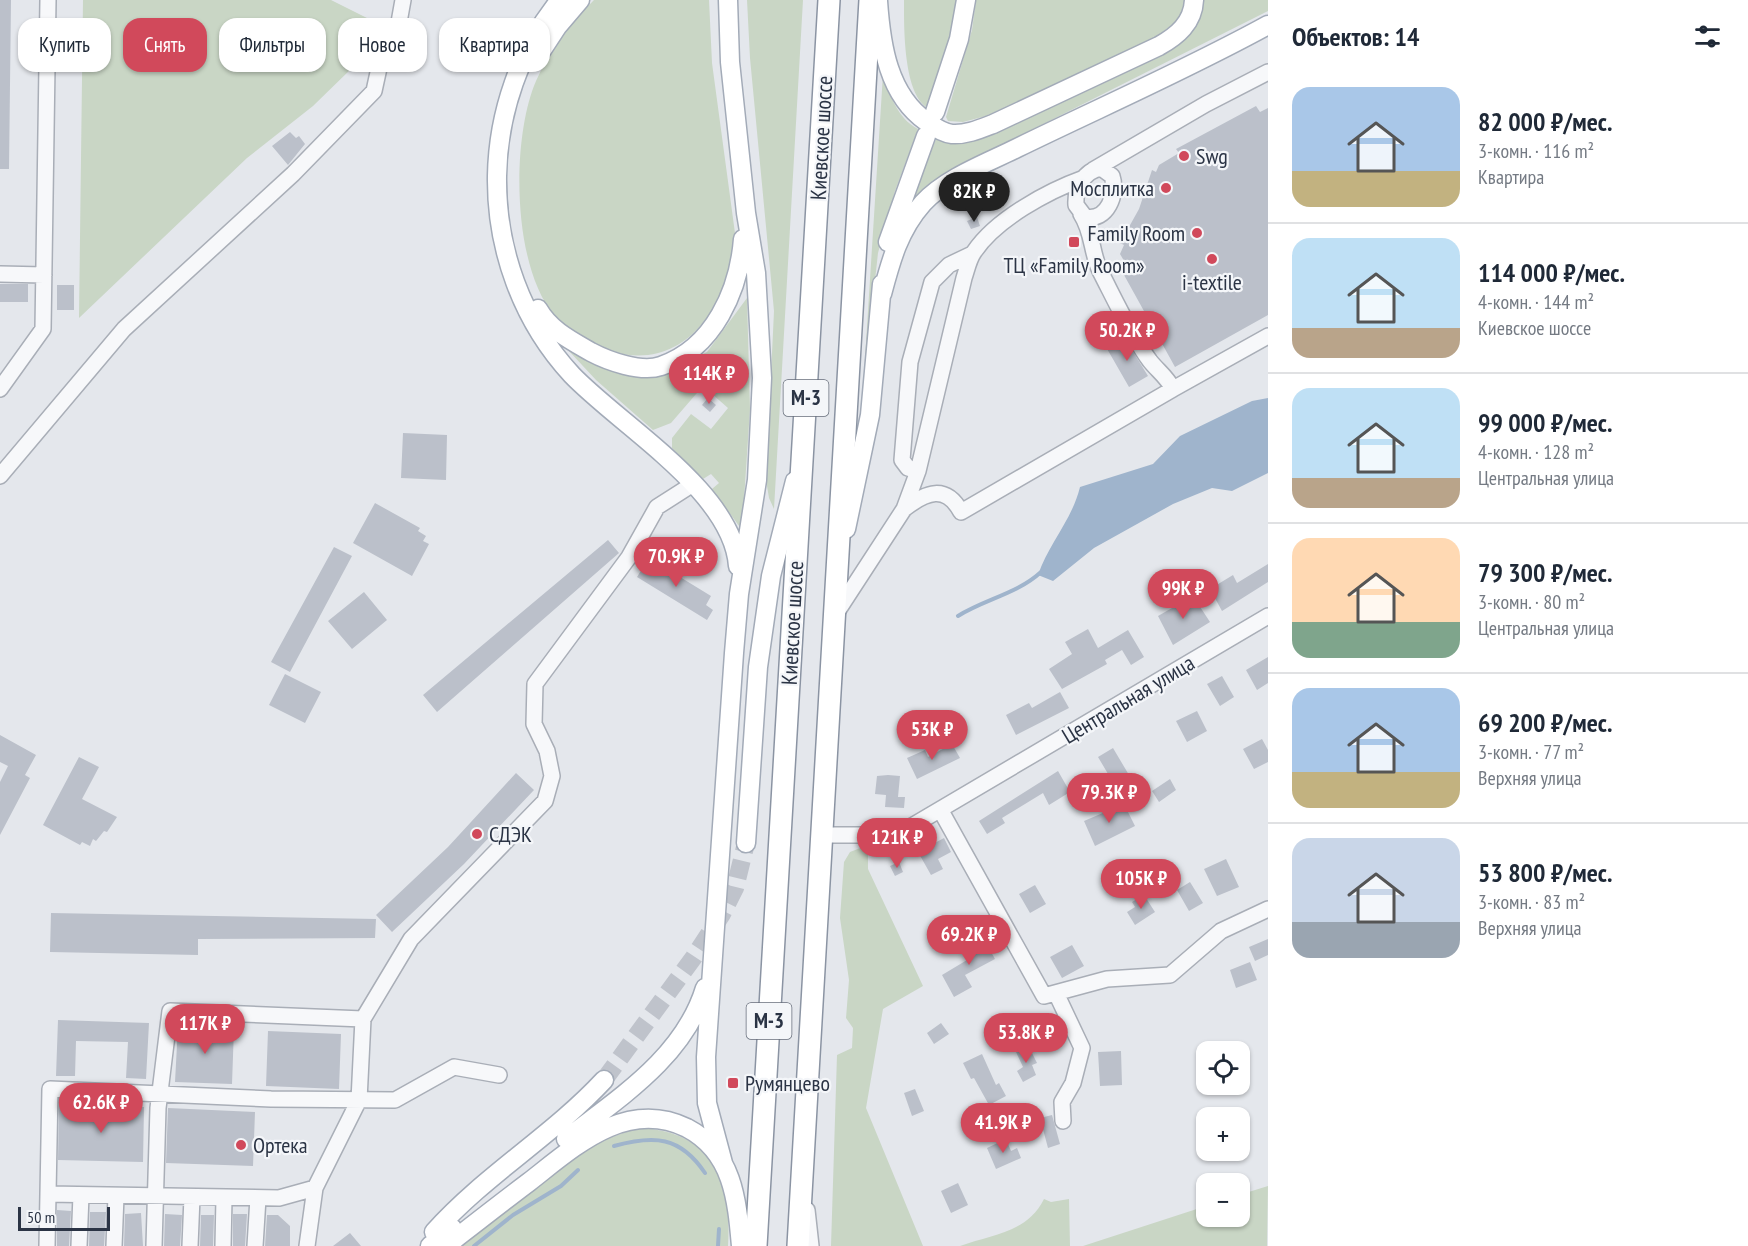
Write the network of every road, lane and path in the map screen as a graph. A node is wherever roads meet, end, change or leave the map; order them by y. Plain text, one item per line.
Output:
1 (48, 0) edge
2 (403, 0) edge
3 (560, 0) edge
4 (580, 0) edge
5 (728, 0) edge
6 (829, 0) edge
7 (870, 0) edge
8 (878, 0) edge
9 (966, 0) edge
10 (1194, 0) edge
11 (1268, 25) edge
12 (1268, 72) edge
13 (935, 112) dead end
14 (926, 136) dead end
15 (1139, 142) junction
16 (1089, 174) junction
17 (1114, 187) junction
18 (746, 213) junction
19 (1102, 213) junction
20 (1081, 214) junction
21 (1090, 232) junction
22 (972, 254) junction
23 (0, 274) edge
24 (44, 275) junction
25 (882, 294) junction
26 (1268, 336) edge
27 (0, 388) edge
28 (1173, 389) junction
29 (802, 450) junction
30 (918, 471) junction
31 (0, 476) edge
32 (693, 484) junction
33 (904, 509) junction
34 (839, 563) junction
35 (739, 594) junction
36 (835, 615) junction
37 (1268, 616) edge
38 (941, 810) junction
39 (820, 835) junction
40 (746, 843) tunnel mouth
41 (1268, 909) edge
42 (712, 963) junction
43 (1056, 993) junction
44 (363, 1019) junction
45 (499, 1075) dead end
46 (604, 1080) tunnel mouth
47 (159, 1094) junction
48 (359, 1100) junction
49 (1063, 1121) dead end
50 (723, 1163) junction
51 (803, 1170) junction
52 (315, 1188) junction
53 (48, 1194) junction
54 (81, 1195) junction
55 (116, 1196) junction
56 (156, 1197) junction
57 (192, 1197) junction
58 (224, 1198) junction
59 (258, 1198) junction
60 (46, 1246) edge
61 (79, 1246) edge
62 (114, 1246) edge
63 (154, 1246) edge
64 (190, 1246) edge
65 (223, 1246) edge
66 (255, 1246) edge
67 (307, 1246) edge
68 (422, 1246) edge
69 (430, 1246) edge
70 (446, 1246) edge
71 (741, 1246) edge
72 (756, 1246) edge
73 (798, 1246) edge
74 (811, 1246) edge

1 - 24 street
2 - 31 street
3 - 32 main road
4 - 18 main road
5 - 18 main road
6 - 29 highway, Киевское шоссе / М-3
7 - 34 highway, Киевское шоссе / М-3
8 - 10 main road
9 - 13 main road
11 - 25 main road
12 - 15 street
14 - 25 main road
15 - 16 street
15 - 17 street
16 - 17 street
16 - 20 street
16 - 22 street
17 - 19 street
18 - 35 main road
19 - 20 street
19 - 21 street
20 - 21 street
21 - 28 street
22 - 30 street
22 - 30 street
23 - 24 street
24 - 27 street
25 - 34 main road
26 - 28 street
28 - 33 street
29 - 40 main road
29 - 72 highway, Киевское шоссе / М-3
30 - 33 street
32 - 35 main road
32 - 44 street
33 - 36 street
34 - 36 highway, Киевское шоссе / М-3
35 - 42 main road
36 - 39 highway, Киевское шоссе / М-3
37 - 38 street, Центральная улица
38 - 39 street, Центральная улица
38 - 43 street
39 - 51 highway, Киевское шоссе / М-3
41 - 43 street
42 - 50 main road
42 - 69 main road
43 - 49 street
44 - 47 street
44 - 48 street
45 - 48 street
46 - 68 main road
47 - 48 street
47 - 53 street
47 - 56 street
48 - 52 street
50 - 70 main road
50 - 71 main road
51 - 73 highway, Киевское шоссе / М-3
51 - 74 street
52 - 59 street
52 - 67 street
53 - 54 street
53 - 60 street
54 - 55 street
54 - 61 street
55 - 56 street
55 - 62 street
56 - 57 street
56 - 63 street
57 - 58 street
57 - 64 street
58 - 59 street
58 - 65 street
59 - 66 street

